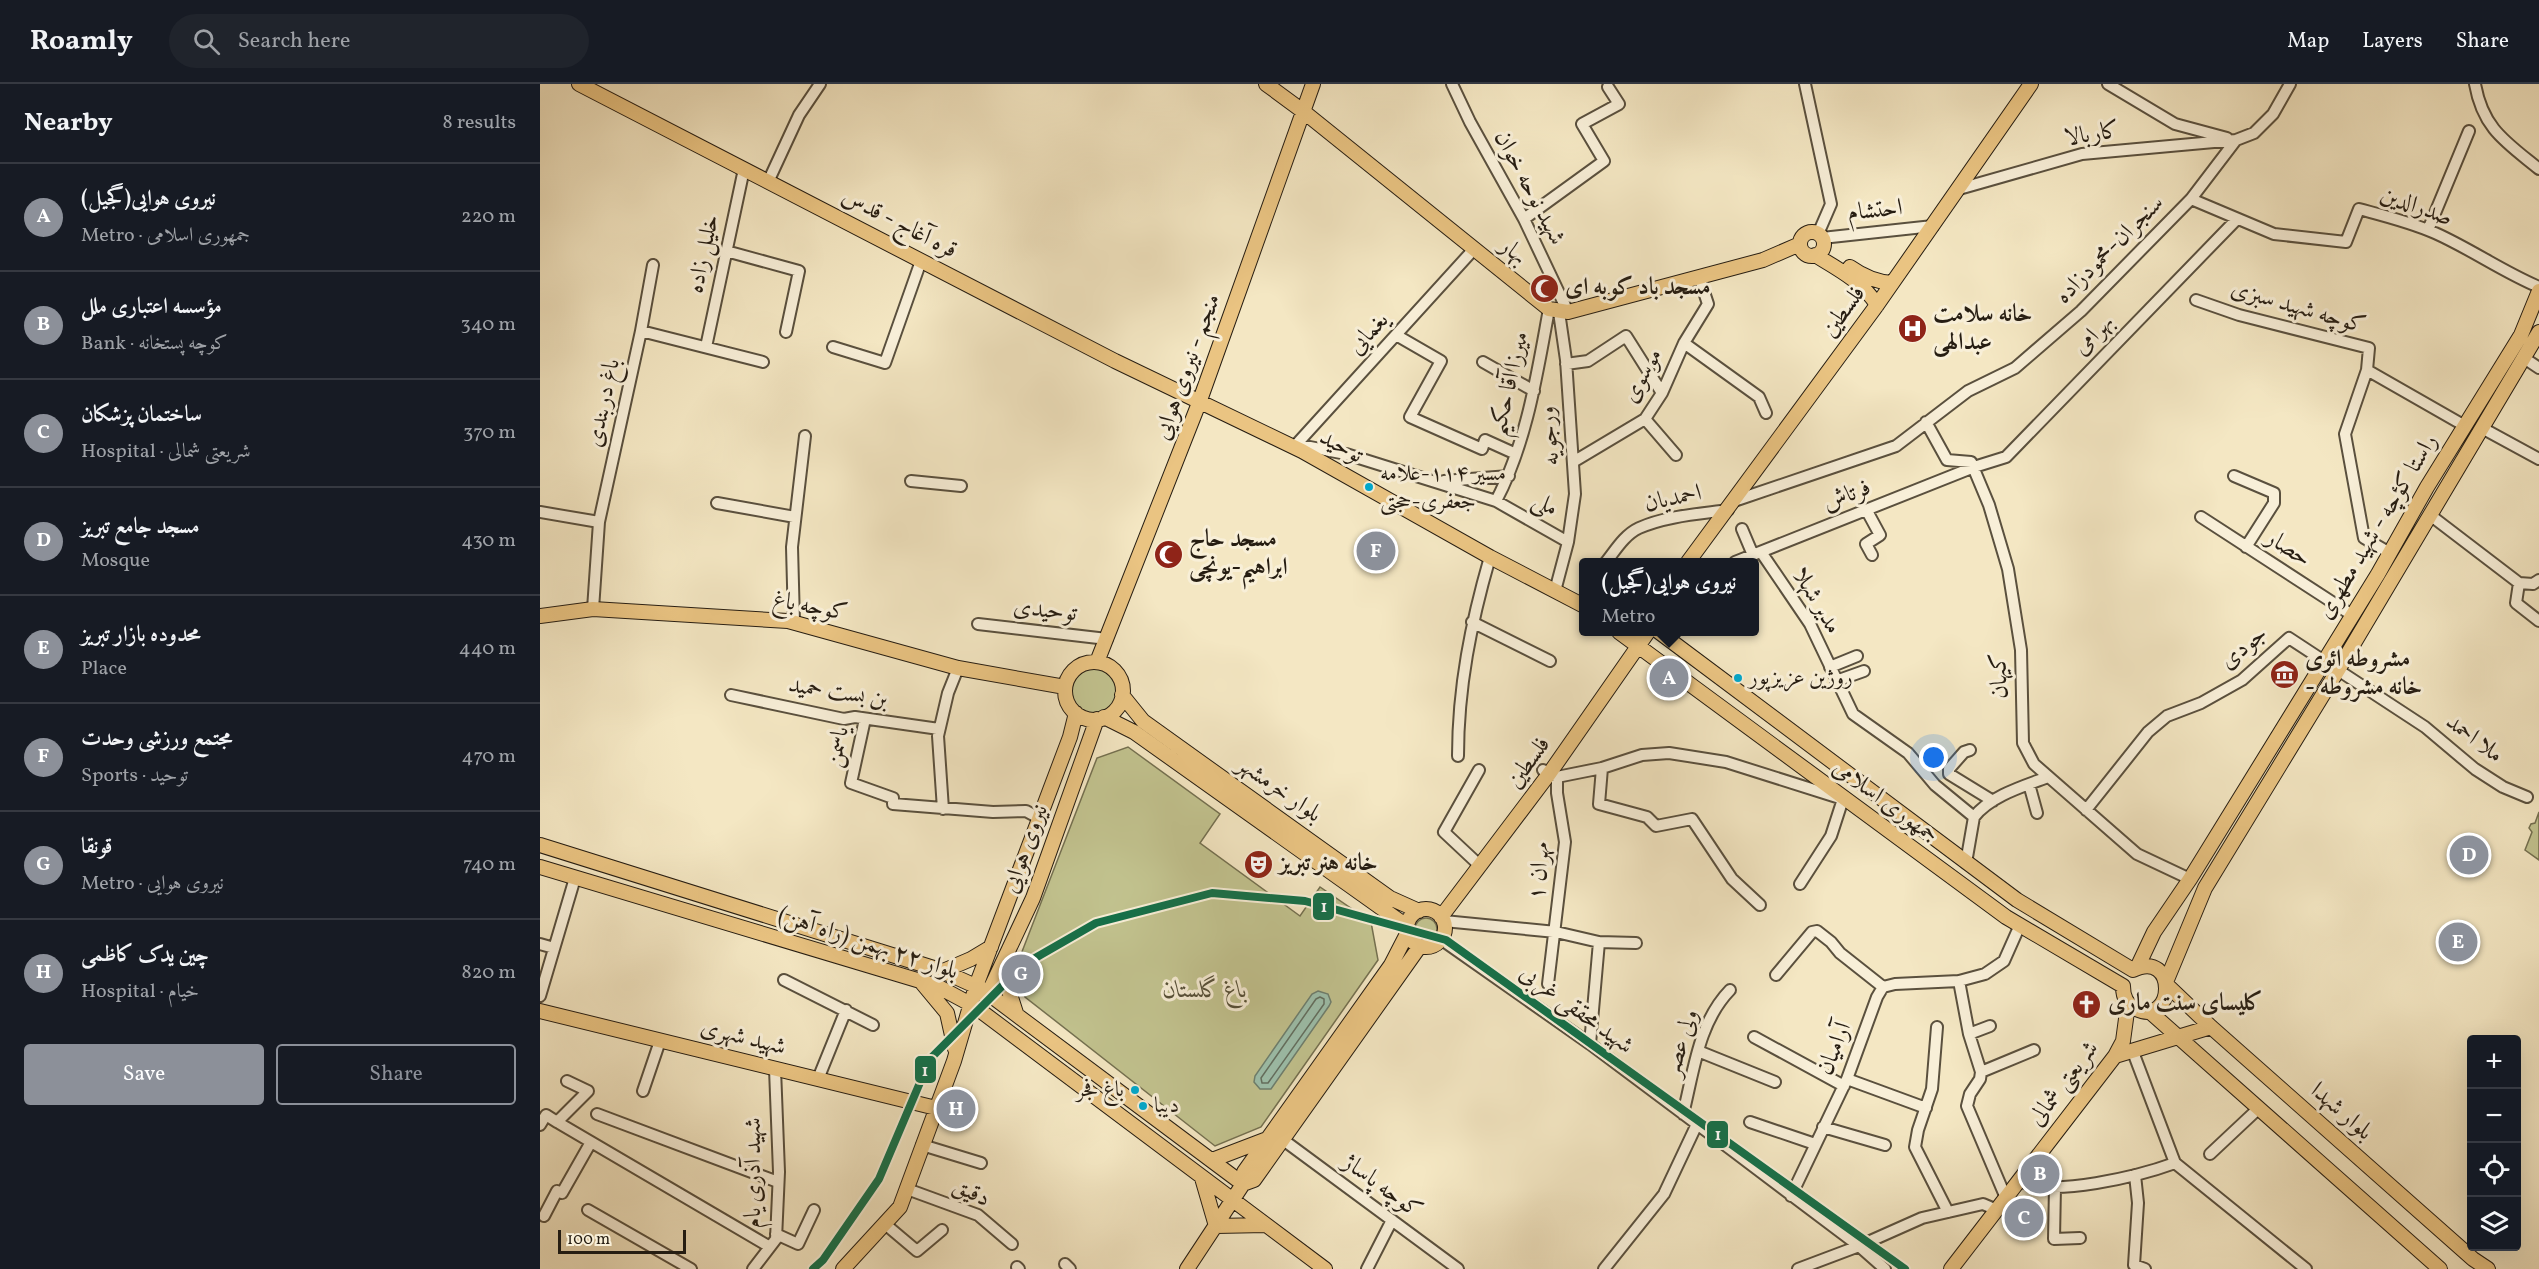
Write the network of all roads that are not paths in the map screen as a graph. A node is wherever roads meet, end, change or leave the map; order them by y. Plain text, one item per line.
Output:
1 (579, 84) edge
2 (820, 84) edge
3 (1266, 84) edge
4 (1313, 84) edge
5 (1452, 84) edge
6 (1805, 84) edge
7 (2031, 84) edge
8 (2108, 84) edge
9 (2290, 84) edge
10 (2475, 84) edge
11 (1608, 87) dead end
12 (1304, 112) junction
13 (2469, 130) dead end
14 (2236, 140) junction
15 (744, 169) junction
16 (2539, 169) edge
17 (768, 182) junction
18 (1959, 189) junction
19 (2191, 198) junction
20 (1524, 219) junction
21 (2237, 219) junction
22 (1933, 226) junction
23 (2428, 230) junction
24 (1814, 246) junction
25 (1474, 249) junction
26 (726, 251) junction
27 (921, 261) junction
28 (653, 265) dead end
29 (1699, 277) junction
30 (1892, 284) junction
31 (2539, 289) edge
32 (2196, 300) dead end
33 (1877, 305) junction
34 (1559, 311) junction
35 (641, 331) junction
36 (786, 332) dead end
37 (2539, 332) edge
38 (1396, 335) junction
39 (2518, 339) junction
40 (1684, 343) junction
41 (705, 347) junction
42 (833, 347) dead end
43 (2527, 352) junction
44 (763, 362) dead end
45 (1483, 362) dead end
46 (1566, 364) junction
47 (2539, 368) edge
48 (2367, 370) junction
49 (1534, 391) junction
50 (1662, 393) junction
51 (1200, 403) junction
52 (1766, 413) dead end
53 (1645, 419) junction
54 (1926, 422) junction
55 (2465, 426) junction
56 (2482, 428) junction
57 (805, 436) dead end
58 (1294, 447) junction
59 (1516, 454) junction
60 (1676, 455) dead end
61 (2539, 459) edge
62 (1573, 462) junction
63 (1974, 467) junction
64 (1509, 476) junction
65 (2234, 476) dead end
66 (911, 481) dead end
67 (1438, 481) junction
68 (961, 486) dead end
69 (1496, 501) junction
70 (717, 504) dead end
71 (1731, 505) junction
72 (1868, 511) junction
73 (540, 512) edge
74 (2430, 515) junction
75 (795, 517) junction
76 (2201, 517) dead end
77 (599, 522) junction
78 (1742, 530) dead end
79 (1568, 542) junction
80 (2246, 547) junction
81 (1757, 553) junction
82 (2390, 553) junction
83 (1872, 555) dead end
84 (1490, 557) junction
85 (1609, 558) edge
86 (1691, 558) edge
87 (1745, 558) edge
88 (2539, 580) edge
89 (2519, 584) junction
90 (1555, 591) junction
91 (1579, 600) edge
92 (593, 609) junction
93 (2352, 615) junction
94 (540, 616) edge
95 (2539, 621) edge
96 (794, 622) junction
97 (1472, 622) junction
98 (978, 624) dead end
99 (1664, 636) edge
100 (1107, 639) junction
101 (1635, 639) edge
102 (1857, 656) dead end
103 (1550, 661) dead end
104 (2324, 661) junction
105 (1097, 662) junction
106 (1830, 667) junction
107 (958, 668) junction
108 (2338, 670) junction
109 (1864, 671) dead end
110 (1836, 681) junction
111 (1065, 687) junction
112 (731, 695) dead end
113 (1122, 695) junction
114 (1076, 713) junction
115 (1101, 718) junction
116 (866, 719) junction
117 (939, 729) junction
118 (1970, 750) dead end
119 (1458, 756) dead end
120 (1602, 768) junction
121 (1479, 770) dead end
122 (1550, 774) junction
123 (2048, 777) junction
124 (2029, 784) junction
125 (2527, 797) dead end
126 (1843, 799) junction
127 (1994, 801) junction
128 (943, 809) junction
129 (2086, 810) junction
130 (2037, 813) dead end
131 (1974, 817) junction
132 (1039, 818) junction
133 (1293, 837) junction
134 (540, 845) edge
135 (1476, 862) junction
136 (1966, 863) junction
137 (540, 867) edge
138 (575, 878) junction
139 (2190, 879) junction
140 (1955, 881) junction
141 (1800, 884) dead end
142 (2180, 893) junction
143 (1760, 905) dead end
144 (2197, 906) junction
145 (1419, 911) junction
146 (1439, 916) junction
147 (2020, 925) junction
148 (1408, 929) junction
149 (1556, 932) junction
150 (1442, 939) junction
151 (1599, 942) junction
152 (1636, 943) dead end
153 (540, 944) edge
154 (1420, 946) junction
155 (991, 947) junction
156 (554, 948) junction
157 (1001, 966) junction
158 (2135, 969) junction
159 (943, 971) junction
160 (1776, 975) dead end
161 (784, 980) dead end
162 (918, 980) junction
163 (1959, 981) junction
164 (1548, 984) dead end
165 (2167, 984) junction
166 (976, 986) junction
167 (1883, 987) junction
168 (1730, 990) dead end
169 (989, 992) junction
170 (540, 996) edge
171 (2128, 1004) junction
172 (975, 1007) junction
173 (846, 1010) junction
174 (540, 1011) edge
175 (2150, 1011) junction
176 (1016, 1013) junction
177 (873, 1025) dead end
178 (1990, 1026) dead end
179 (1938, 1027) dead end
180 (2211, 1027) junction
181 (1969, 1034) junction
182 (1754, 1036) dead end
183 (2181, 1038) junction
184 (660, 1041) junction
185 (1590, 1044) junction
186 (2034, 1050) dead end
187 (1698, 1051) junction
188 (2133, 1052) junction
189 (2115, 1056) junction
190 (954, 1061) junction
191 (775, 1069) junction
192 (1981, 1072) junction
193 (818, 1079) junction
194 (567, 1081) dead end
195 (1776, 1082) dead end
196 (1845, 1082) junction
197 (643, 1091) dead end
198 (936, 1108) junction
199 (1926, 1108) junction
200 (2259, 1108) junction
201 (597, 1114) dead end
202 (1683, 1114) junction
203 (558, 1122) junction
204 (1750, 1122) dead end
205 (1697, 1124) junction
206 (540, 1125) edge
207 (1823, 1127) junction
208 (1274, 1139) junction
209 (591, 1142) junction
210 (1815, 1144) junction
211 (922, 1145) junction
212 (1885, 1145) dead end
213 (2210, 1155) dead end
214 (1212, 1160) junction
215 (981, 1163) dead end
216 (2175, 1163) junction
217 (2135, 1175) junction
218 (1202, 1178) junction
219 (2019, 1180) junction
220 (778, 1182) junction
221 (1243, 1184) junction
222 (2055, 1186) junction
223 (907, 1189) junction
224 (1791, 1196) junction
225 (2006, 1198) junction
226 (1232, 1200) junction
227 (588, 1210) dead end
228 (814, 1210) dead end
229 (1997, 1210) junction
230 (1948, 1212) junction
231 (544, 1216) dead end
232 (1392, 1220) junction
233 (885, 1224) junction
234 (1216, 1226) junction
235 (1266, 1226) junction
236 (942, 1230) dead end
237 (776, 1234) junction
238 (2080, 1238) dead end
239 (1012, 1244) dead end
240 (1859, 1246) junction
241 (770, 1247) junction
242 (2435, 1267) edge
243 (691, 1269) edge
244 (753, 1269) edge
245 (843, 1269) edge
246 (1187, 1269) edge
247 (1325, 1269) edge
248 (1367, 1269) edge
249 (1458, 1269) edge
250 (1604, 1269) edge
251 (1798, 1269) edge
252 (1885, 1269) edge
253 (1951, 1269) edge
254 (2145, 1269) edge
255 (2306, 1269) edge
256 (2488, 1269) edge

1 - 15 main road, قره آغاج - قدس
2 - 17 street
3 - 12 main road, بهار
4 - 12 main road, منجم - نیروی هوایی
5 - 20 street, شهید نوحه خوان
6 - 24 street
7 - 18 main road, فلسطین
8 - 14 street
9 - 14 street, سنجران-محمودزاده
10 - 16 street
11 - 20 street
12 - 25 main road, بهار
12 - 51 main road, منجم - نیروی هوایی
13 - 23 street
14 - 18 street, کاربالا
14 - 19 street, سنجران-محمودزاده
15 - 17 main road, قره آغاج - قدس
15 - 26 street, خلیل زاده
17 - 27 main road, قره آغاج - قدس
18 - 22 main road, فلسطین
19 - 21 street, صدرالدین
19 - 54 street, سنجران-محمودزاده
20 - 34 street, شهید نوحه خوان
21 - 23 street, صدرالدین
21 - 63 street, بهرامی
22 - 24 street, احتشام
22 - 30 main road, فلسطین
23 - 31 street, صدرالدین
24 - 29 main road
24 - 30 main road
24 - 33 main road
25 - 34 main road, بهار
25 - 38 street, یغمایی
26 - 36 street
26 - 41 street, خلیل زاده
27 - 42 street
27 - 51 main road, قره آغاج - قدس
28 - 35 street
29 - 34 main road
29 - 40 street, موسوی
30 - 33 main road, فلسطین
31 - 39 main road, راستا کؤچه - شهید مطهری
32 - 48 street, کوچه شهید سبزی
33 - 71 main road, فلسطین
34 - 46 street, ورجویه
34 - 49 street, میرزا آقا حکیم
35 - 41 street, باغ دربندی
35 - 77 street, باغ دربندی
37 - 43 main road, راستا کؤچه - شهید مطهری
38 - 58 street, یغمایی
38 - 59 street
39 - 43 main road
39 - 55 main road, راستا کؤچه - شهید مطهری
40 - 50 street, موسوی
40 - 52 street, موسوی
41 - 44 street, باغ دربندی
43 - 47 street
43 - 56 main road, راستا کؤچه - شهید مطهری
45 - 49 street
46 - 50 street
46 - 62 street, ورجویه
48 - 55 street, کوچه شهید سبزی
48 - 82 street, کوچه شهید سبزی
49 - 59 street, میرزا آقا حکیم
50 - 53 street, موسوی
51 - 58 main road, توحید
51 - 100 main road, منجم - نیروی هوایی
53 - 60 street
53 - 62 street, موسوی
54 - 63 street
54 - 71 street, سنجران-محمودزاده
55 - 82 main road, راستا کؤچه - شهید مطهری
56 - 61 street
56 - 74 main road, راستا کؤچه - شهید مطهری
57 - 75 street
58 - 67 street, ملی
58 - 84 main road, توحید
59 - 64 street, میرزا آقا حکیم
62 - 79 street, ورجویه
63 - 72 street, فرتاش
63 - 123 street, کیهان
64 - 67 street
64 - 69 street, میرزا آقا حکیم
65 - 80 street
66 - 68 street
67 - 69 street, ملی
69 - 79 street, ملی
70 - 75 street
71 - 85 street, احمدیان
71 - 86 main road, فلسطین
72 - 81 street, فرتاش
72 - 83 street
73 - 77 street
74 - 89 street
74 - 108 main road, راستا کؤچه - شهید مطهری
75 - 96 street
76 - 80 street, حصار
77 - 92 street, باغ دربندی
78 - 81 street, مدیر شهلا
79 - 90 street, ورجویه
80 - 93 street, حصار
81 - 87 street, فرتاش
81 - 106 street, مدیر شهلا
82 - 93 main road, راستا کؤچه - شهید مطهری
84 - 90 main road, توحید
84 - 97 street
88 - 89 street
89 - 95 street
90 - 91 main road, توحید
92 - 94 main road, کوچه باغ
92 - 96 main road, کوچه باغ
93 - 104 main road, راستا کؤچه - شهید مطهری
96 - 107 main road, کوچه باغ
97 - 103 street
97 - 119 street
98 - 100 street, توحیدی
99 - 136 main road, جمهوری اسلامی
100 - 105 main road, منجم - نیروی هوایی
101 - 122 main road, فلسطین
101 - 126 main road, جمهوری اسلامی
102 - 106 street
104 - 108 main road
104 - 129 street, جودی
104 - 139 main road, راستا کؤچه - شهید مطهری
105 - 111 main road
105 - 113 main road
106 - 110 street, مدیر شهلا
107 - 111 main road, کوچه باغ
107 - 117 street
108 - 125 street, ملا احمد
108 - 144 main road, راستا کؤچه - شهید مطهری
109 - 110 street
110 - 131 street, مدیر شهلا
111 - 114 main road
112 - 116 street, بن بست حمید
113 - 115 main road
113 - 133 main road, بلوار خرمشهر
114 - 115 main road
114 - 132 main road, نیروی هوایی
115 - 133 main road, بلوار خرمشهر
115 - 157 main road, نیروی هوایی
116 - 117 street, بن بست حمید
116 - 128 street, یاسمن
117 - 128 street
118 - 127 street
120 - 122 street
120 - 126 street
120 - 143 street
121 - 135 street
122 - 135 main road, فلسطین
122 - 146 main road, فلسطین
122 - 149 street, مهران ۱
123 - 124 street
123 - 129 street, کیهان
124 - 127 street
124 - 130 street
126 - 140 main road, جمهوری اسلامی
126 - 141 street
127 - 131 street
128 - 132 street
129 - 139 street, کیهان
131 - 136 street
132 - 155 main road, نیروی هوایی
133 - 145 main road, بلوار خرمشهر
133 - 148 main road, بلوار خرمشهر
134 - 159 main road, بلوار ۲۲ بهمن (راه آهن)
135 - 146 main road, فلسطین
136 - 140 main road
136 - 158 main road, جمهوری اسلامی
137 - 138 main road, بلوار ۲۲ بهمن (راه آهن)
138 - 156 street
138 - 162 main road, بلوار ۲۲ بهمن (راه آهن)
139 - 142 main road, راستا کؤچه - شهید مطهری
140 - 147 main road, جمهوری اسلامی
142 - 144 main road
142 - 158 main road, راستا کؤچه - شهید مطهری
144 - 165 main road, راستا کؤچه - شهید مطهری
145 - 146 main road
145 - 148 main road
146 - 149 street
146 - 150 main road
147 - 163 street
147 - 171 main road, جمهوری اسلامی
148 - 154 main road
148 - 208 main road
149 - 151 street
149 - 164 street, مهران ۱
150 - 154 main road
150 - 185 street, شهید محققی غربی
151 - 152 street
151 - 185 street
153 - 156 street
154 - 208 main road
155 - 159 main road
155 - 166 main road, نیروی هوایی
156 - 170 street
157 - 169 main road, نیروی هوایی
157 - 176 main road
158 - 165 main road, جمهوری اسلامی
159 - 166 main road, بلوار ۲۲ بهمن (راه آهن)
160 - 167 street
161 - 173 street
162 - 172 main road, بلوار ۲۲ بهمن (راه آهن)
162 - 190 main road
163 - 167 street
163 - 181 street
165 - 175 main road, راستا کؤچه - شهید مطهری
165 - 180 main road, بلوار شهدا
166 - 169 main road, بلوار ۲۲ بهمن (راه آهن)
166 - 172 main road, نیروی هوایی
167 - 196 street, آرامیان
168 - 187 street, ولی عصر
169 - 172 main road, نیروی هوایی
169 - 176 main road
171 - 175 main road
171 - 189 main road, شریعتی شمالی
172 - 190 main road
172 - 218 main road, بلوار ۲۲ بهمن (راه آهن)
173 - 177 street
173 - 193 street
174 - 184 main road, شهید شهری
175 - 183 main road
176 - 214 main road
178 - 181 street
179 - 199 street
180 - 183 main road
180 - 256 main road, بلوار شهدا
181 - 192 street
182 - 196 street
183 - 188 main road
183 - 200 main road
184 - 191 main road, شهید شهری
184 - 197 street
185 - 202 street, شهید محققی غربی
186 - 192 street
187 - 195 street
187 - 202 street, ولی عصر
188 - 189 main road
188 - 216 street
189 - 219 main road, شریعتی شمالی
190 - 198 main road
191 - 193 main road, شهید شهری
191 - 220 street, شهید آذری یام
192 - 225 street
193 - 198 main road, شهید شهری
194 - 203 street
196 - 199 street
196 - 207 street, آرامیان
198 - 211 main road
199 - 230 street
200 - 213 street
200 - 242 main road
201 - 220 street
202 - 205 street, شهید محققی غربی
203 - 206 street
203 - 209 street
204 - 210 street
205 - 224 street, شهید محققی غربی
205 - 250 street
207 - 210 street, آرامیان
207 - 212 street
208 - 214 main road
208 - 221 main road
208 - 232 street, کوچه پاساژ
209 - 231 street
209 - 241 street
210 - 224 street, آرامیان
211 - 215 street
211 - 223 main road
214 - 221 main road
216 - 217 street
216 - 255 street
217 - 222 street
217 - 254 street
218 - 226 main road, بلوار ۲۲ بهمن (راه آهن)
218 - 234 main road
219 - 222 street
219 - 225 main road, شریعتی شمالی
220 - 237 street, شهید آذری یام
221 - 226 main road
222 - 238 street
223 - 233 main road
223 - 239 street, دقیق
224 - 240 street, شهید محققی غربی
225 - 229 main road, شریعتی شمالی
226 - 234 main road
226 - 235 main road, بلوار ۲۲ بهمن (راه آهن)
227 - 243 street
228 - 237 street
229 - 230 street
229 - 253 main road, شریعتی شمالی
230 - 240 street
232 - 248 street
232 - 249 street, کوچه پاساژ
233 - 236 street
233 - 245 main road
234 - 235 main road
234 - 246 main road
235 - 247 main road, بلوار ۲۲ بهمن (راه آهن)
237 - 241 street, شهید آذری یام
240 - 251 street
240 - 252 street, شهید محققی غربی
241 - 244 street, شهید آذری یام

